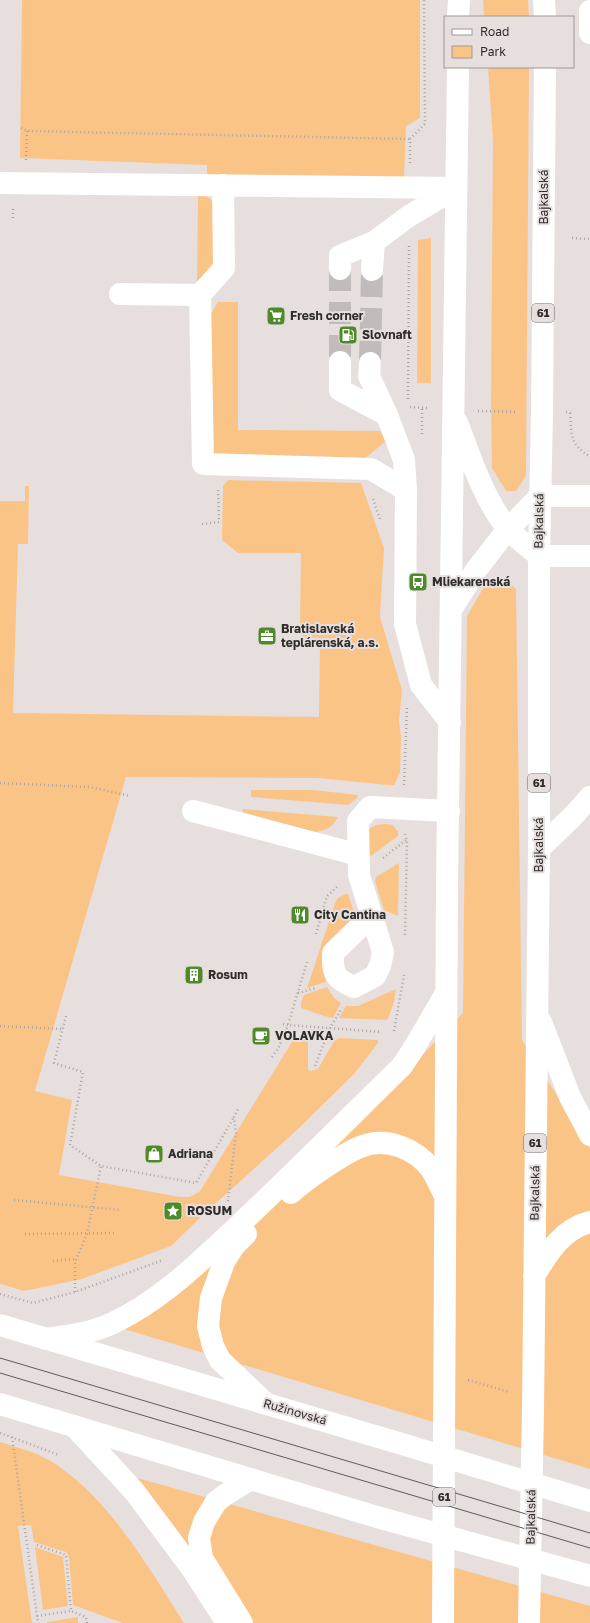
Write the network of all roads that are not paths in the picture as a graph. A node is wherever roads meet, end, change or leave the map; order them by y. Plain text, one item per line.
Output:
1 (458, 0) edge
2 (544, 0) edge
3 (590, 11) edge
4 (458, 16) edge
5 (545, 16) edge
6 (574, 33) edge
7 (590, 33) edge
8 (458, 68) edge
9 (544, 68) edge
10 (0, 183) edge
11 (223, 185) junction
12 (456, 188) junction
13 (374, 242) junction
14 (340, 269) tunnel mouth
15 (372, 270) tunnel mouth
16 (120, 294) dead end
17 (200, 295) junction
18 (340, 362) tunnel mouth
19 (370, 363) tunnel mouth
20 (453, 410) junction
21 (387, 415) junction
22 (406, 490) junction
23 (540, 496) junction
24 (590, 496) edge
25 (508, 529) junction
26 (539, 556) junction
27 (590, 556) edge
28 (450, 610) junction
29 (450, 722) junction
30 (590, 796) edge
31 (193, 811) dead end
32 (449, 811) junction
33 (539, 849) junction
34 (359, 855) junction
35 (372, 914) dead end
36 (447, 992) junction
37 (537, 1010) junction
38 (590, 1135) edge
39 (445, 1198) junction
40 (590, 1222) edge
41 (534, 1276) junction
42 (0, 1325) edge
43 (46, 1339) junction
44 (265, 1403) junction
45 (0, 1404) edge
46 (74, 1426) junction
47 (251, 1479) junction
48 (590, 1501) edge
49 (590, 1576) edge
50 (443, 1615) edge
51 (227, 1623) edge
52 (242, 1623) edge
53 (529, 1623) edge

1 - 4 main road
2 - 5 main road
3 - 7 main road
6 - 7 main road
8 - 12 main road, 61
9 - 23 main road, Bajkalská / 61
10 - 11 main road
11 - 12 main road
11 - 17 main road
12 - 13 main road
12 - 20 main road, 61
13 - 14 main road
13 - 15 main road
16 - 17 main road
17 - 22 main road
18 - 21 main road
19 - 21 main road
20 - 25 main road
20 - 28 main road, 61
21 - 22 main road
22 - 29 main road
23 - 24 main road
23 - 25 main road
23 - 26 main road, Bajkalská / 61
25 - 26 main road
25 - 28 main road
26 - 27 main road
26 - 33 main road, Bajkalská / 61
28 - 29 main road, 61
29 - 32 main road, 61
30 - 33 main road
31 - 34 main road
32 - 34 main road
32 - 36 main road, 61
33 - 37 main road, Bajkalská / 61
34 - 35 main road
36 - 39 main road, 61
36 - 43 main road
37 - 38 main road
37 - 41 main road, Bajkalská / 61
39 - 44 main road
39 - 50 main road, 61
40 - 41 main road
41 - 53 main road, Bajkalská / 61
42 - 43 main road, Ružinovská
43 - 44 main road, Ružinovská
44 - 48 main road, Ružinovská
45 - 46 main road
46 - 47 main road
46 - 51 main road
47 - 49 main road
47 - 52 main road

